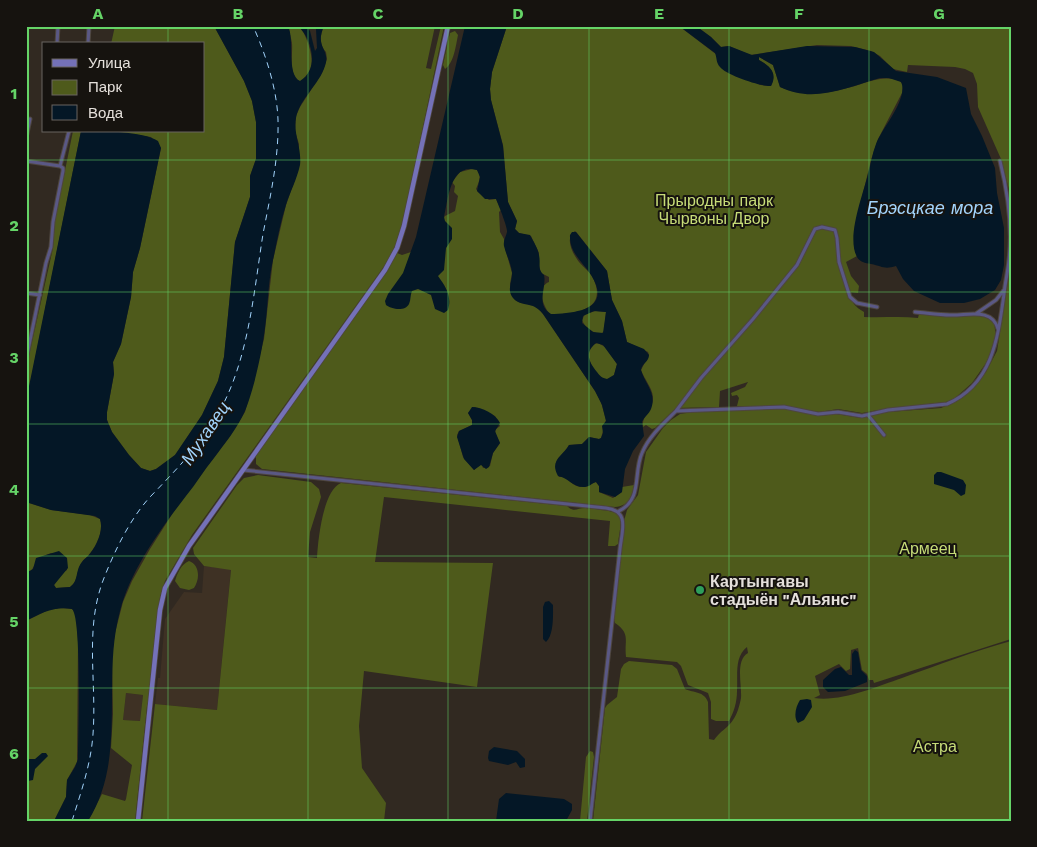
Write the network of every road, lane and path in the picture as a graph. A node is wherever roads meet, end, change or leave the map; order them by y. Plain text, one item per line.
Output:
1 (58, 26) edge
2 (90, 26) edge
3 (448, 26) edge
4 (57, 42) edge
5 (88, 42) edge
6 (30, 119) dead end
7 (68, 132) edge
8 (26, 138) edge
9 (26, 161) edge
10 (1000, 161) dead end
11 (60, 166) junction
12 (1005, 287) junction
13 (26, 294) edge
14 (40, 295) junction
15 (877, 307) dead end
16 (915, 312) dead end
17 (976, 314) junction
18 (998, 332) junction
19 (26, 360) edge
20 (676, 411) junction
21 (868, 415) junction
22 (884, 435) dead end
23 (242, 470) junction
24 (618, 511) junction
25 (138, 821) edge
26 (590, 821) edge

1 - 4 street
2 - 5 street
3 - 23 street
6 - 8 street
7 - 11 street
9 - 11 street
10 - 12 street
11 - 14 street
12 - 17 street
12 - 18 street
13 - 14 street
14 - 19 street
15 - 20 street
16 - 17 street
17 - 18 street
18 - 21 street
20 - 21 street
20 - 24 street
21 - 22 street
23 - 24 street
23 - 25 street
24 - 26 street

